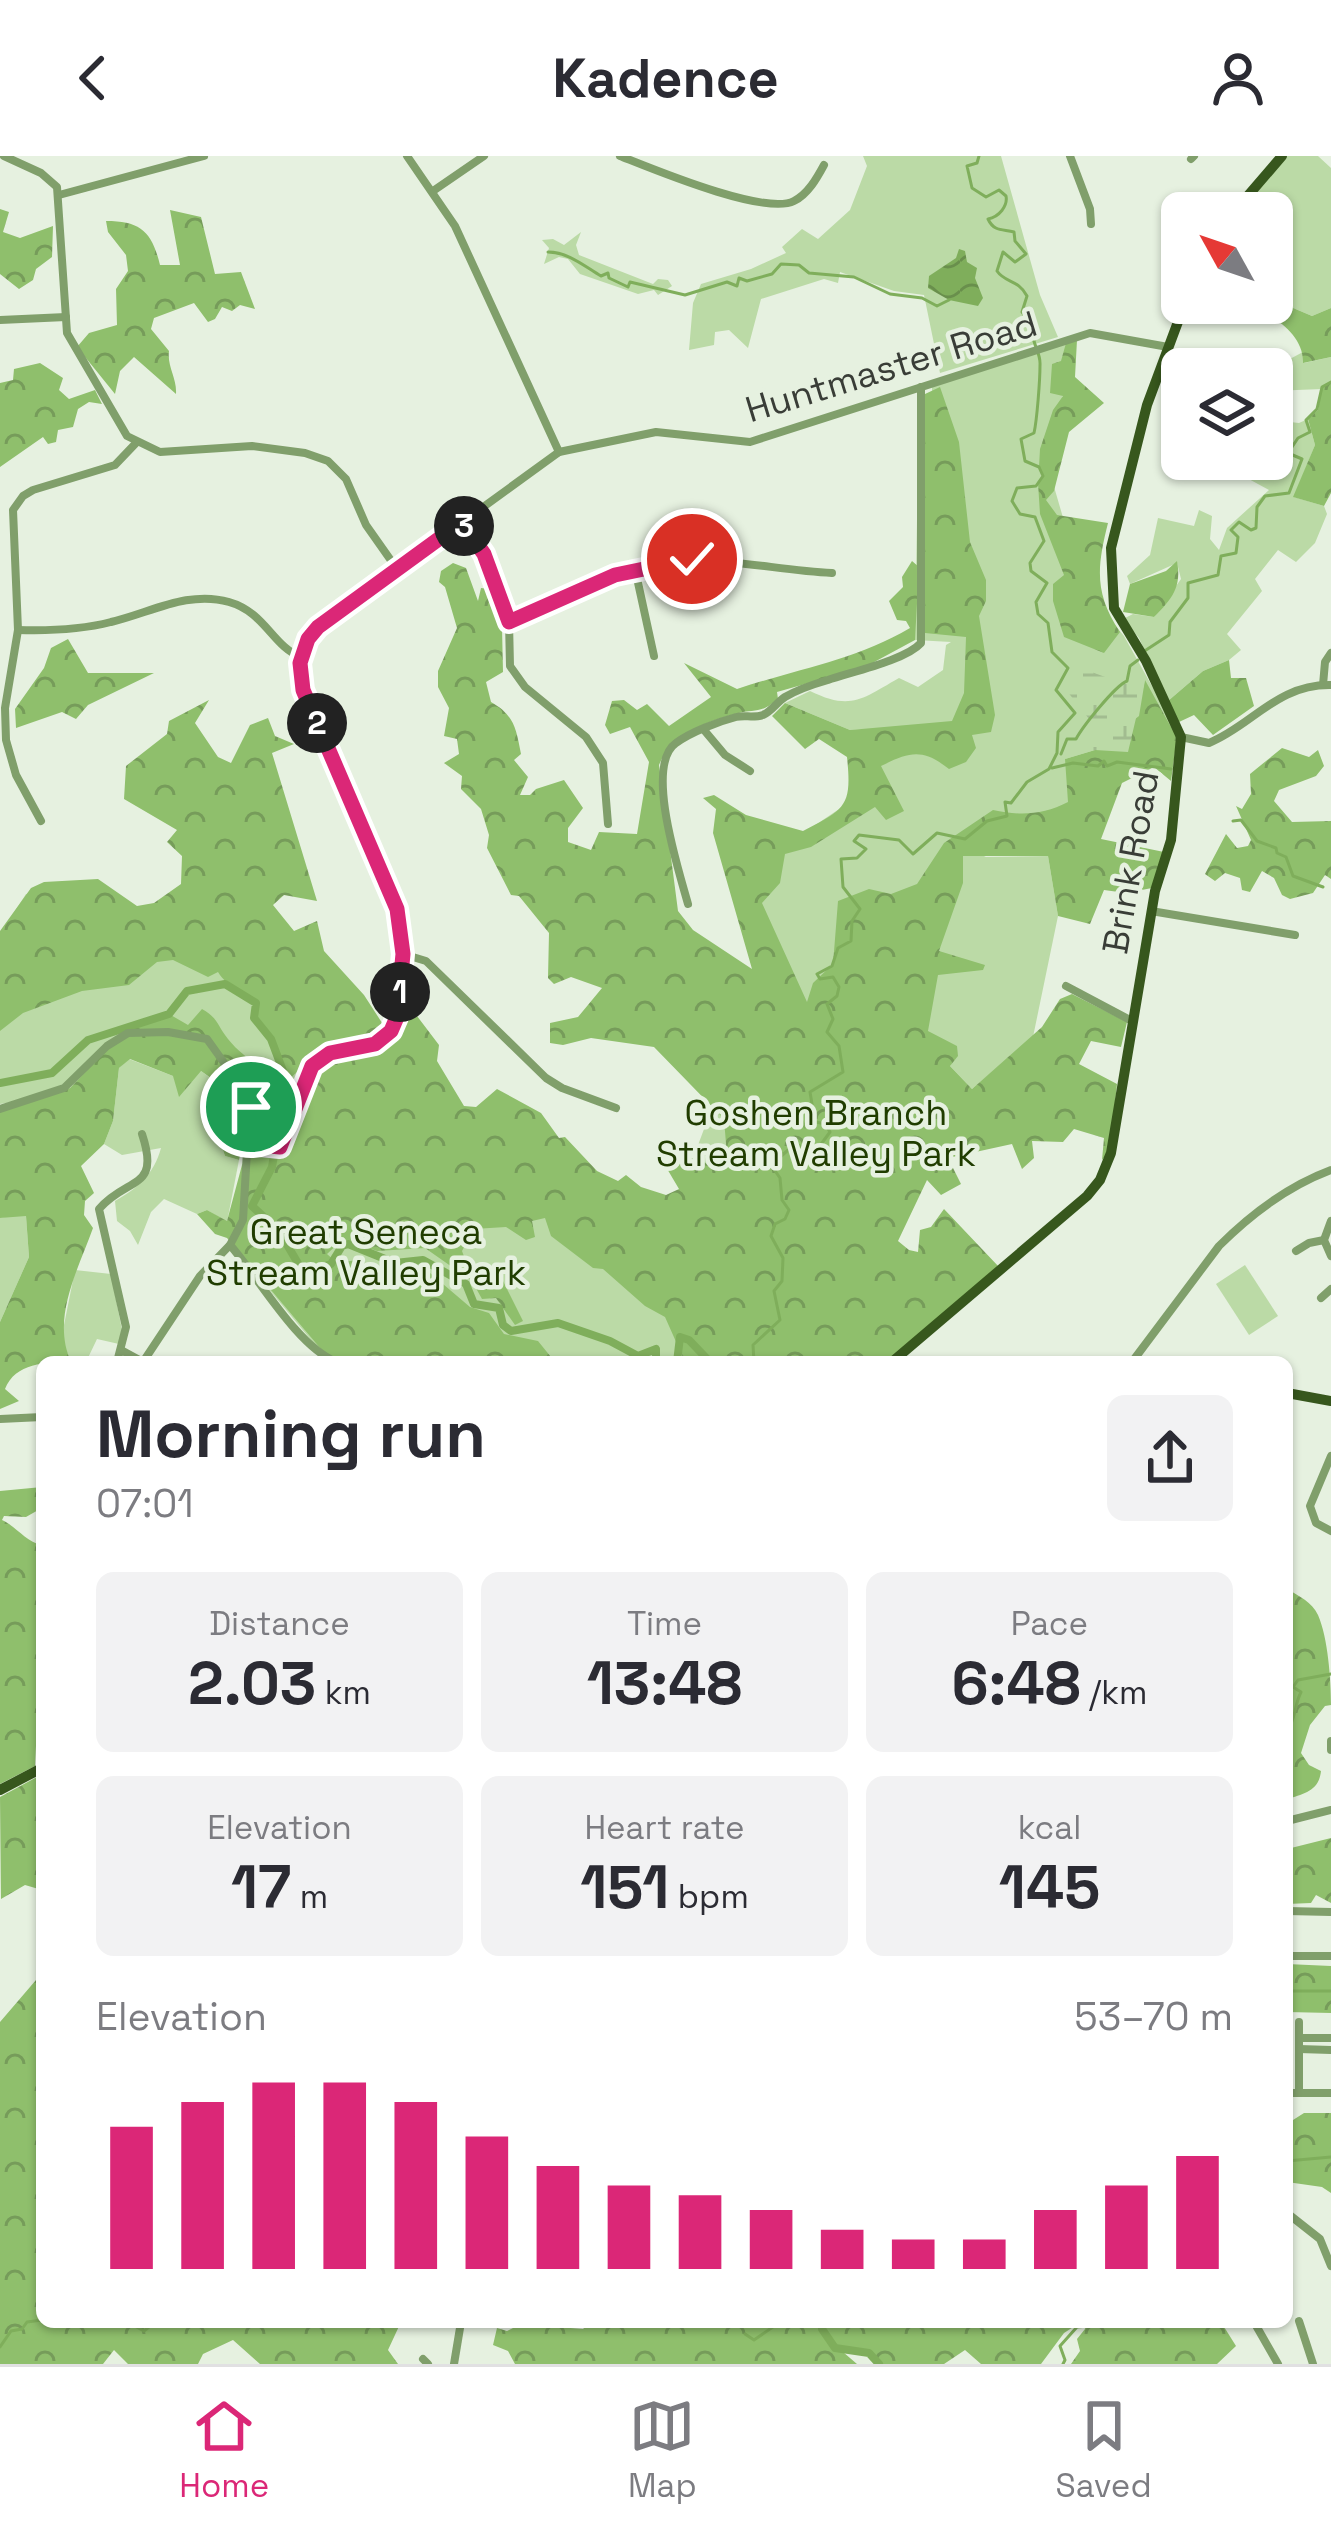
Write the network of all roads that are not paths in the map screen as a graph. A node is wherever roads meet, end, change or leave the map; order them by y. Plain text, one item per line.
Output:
1 (4, 156) edge
2 (204, 156) edge
3 (407, 156) edge
4 (484, 156) edge
5 (620, 156) edge
6 (1070, 156) edge
7 (1282, 156) edge
8 (824, 165) dead end
9 (433, 191) junction
10 (1252, 192) edge
11 (58, 195) junction
12 (1090, 224) dead end
13 (66, 317) junction
14 (0, 320) edge
15 (1177, 324) edge
16 (1168, 347) junction
17 (921, 387) junction
18 (136, 443) junction
19 (559, 452) junction
20 (462, 522) junction
21 (635, 568) junction
22 (397, 569) junction
23 (832, 573) dead end
24 (509, 622) junction
25 (18, 631) junction
26 (1331, 653) edge
27 (654, 656) dead end
28 (302, 657) junction
29 (1327, 685) edge
30 (704, 730) junction
31 (1181, 737) junction
32 (750, 771) dead end
33 (41, 821) dead end
34 (608, 824) dead end
35 (688, 904) dead end
36 (1151, 911) junction
37 (1295, 935) dead end
38 (403, 954) junction
39 (1066, 986) dead end
40 (1132, 1021) junction
41 (616, 1108) dead end
42 (0, 1109) edge
43 (142, 1134) dead end
44 (249, 1144) junction
45 (1331, 1170) edge
46 (1331, 1221) edge
47 (1324, 1240) junction
48 (230, 1245) junction
49 (1297, 1251) dead end
50 (1331, 1256) edge
51 (1331, 1289) edge
52 (1321, 1298) dead end
53 (121, 1350) junction
54 (119, 1356) edge
55 (132, 1356) edge
56 (147, 1356) edge
57 (324, 1356) edge
58 (899, 1356) edge
59 (1136, 1356) edge
60 (1293, 1394) edge
61 (1331, 1401) edge
62 (36, 1417) edge
63 (0, 1419) edge
64 (1331, 1456) edge
65 (1331, 1531) edge
66 (1331, 1741) edge
67 (1331, 1750) edge
68 (36, 1769) edge
69 (0, 1790) edge
70 (1331, 1810) edge
71 (1293, 1820) edge
72 (1293, 1911) edge
73 (1331, 1912) edge
74 (1293, 1956) edge
75 (1331, 1956) edge
76 (1299, 2022) dead end
77 (1299, 2038) junction
78 (1331, 2038) edge
79 (1299, 2049) junction
80 (1331, 2050) edge
81 (1293, 2092) edge
82 (1298, 2092) junction
83 (1331, 2093) edge
84 (1293, 2218) edge
85 (1331, 2266) edge
86 (1299, 2321) dead end
87 (460, 2328) edge
88 (1257, 2328) edge
89 (454, 2364) edge
90 (1278, 2364) edge
91 (1313, 2364) edge

1 - 11 street
2 - 11 street
3 - 9 street
4 - 9 street
5 - 8 street
6 - 12 street
7 - 10 main road
9 - 19 street
11 - 13 street
13 - 14 street
13 - 18 street
15 - 16 main road, Brink Road
16 - 17 street, Huntmaster Road
16 - 31 main road, Brink Road
17 - 19 street, Huntmaster Road
17 - 30 street
18 - 22 street
18 - 25 street
19 - 20 street, Huntmaster Road
20 - 22 street, Huntmaster Road
20 - 24 street
21 - 23 street
21 - 24 street
21 - 27 street
22 - 28 street, Huntmaster Road
24 - 34 street
25 - 28 street
25 - 33 street
26 - 29 street
28 - 38 street
29 - 31 street
30 - 32 street
30 - 35 street
31 - 36 main road, Brink Road
36 - 37 street
36 - 40 main road, Brink Road
38 - 41 street
38 - 44 street
39 - 40 street
40 - 58 main road, Brink Road
42 - 44 street
43 - 53 street
44 - 48 street
45 - 59 street
46 - 47 street
47 - 49 street
47 - 50 street
48 - 56 street
48 - 57 street
51 - 52 street
53 - 54 street
53 - 55 street
60 - 61 main road
62 - 63 street
64 - 65 street
66 - 67 street
68 - 69 main road
70 - 71 street
72 - 73 street
74 - 75 street
76 - 77 street
77 - 78 street
77 - 79 street
79 - 80 street
79 - 82 street
81 - 82 street
82 - 83 street
84 - 85 street
86 - 91 street
87 - 89 street
88 - 90 street

